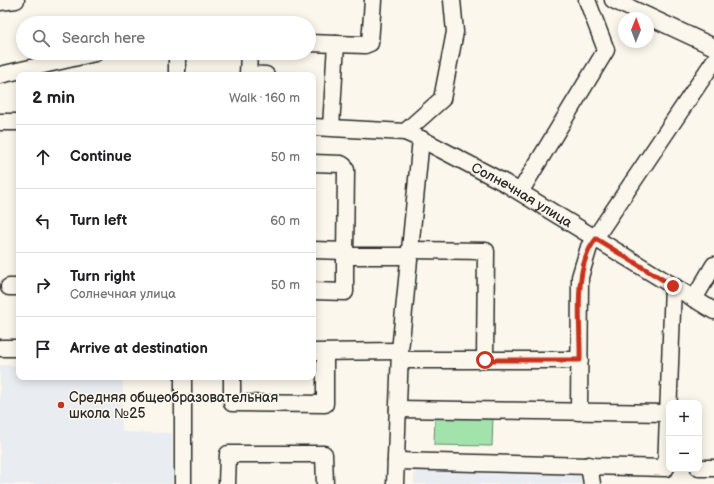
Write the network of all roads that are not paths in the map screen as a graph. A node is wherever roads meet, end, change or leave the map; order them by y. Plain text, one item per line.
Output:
1 (16, 0) edge
2 (373, 0) edge
3 (452, 0) edge
4 (587, 0) edge
5 (613, 0) edge
6 (0, 2) edge
7 (316, 43) edge
8 (336, 44) junction
9 (714, 47) edge
10 (65, 60) edge
11 (177, 60) edge
12 (249, 60) edge
13 (714, 61) edge
14 (177, 72) edge
15 (248, 72) edge
16 (0, 75) edge
17 (0, 122) edge
18 (16, 122) edge
19 (316, 127) edge
20 (332, 127) junction
21 (405, 132) junction
22 (421, 139) junction
23 (316, 163) edge
24 (520, 192) junction
25 (596, 239) junction
26 (316, 250) edge
27 (410, 253) junction
28 (345, 254) junction
29 (714, 265) edge
30 (673, 286) junction
31 (316, 291) edge
32 (694, 299) junction
33 (714, 311) edge
34 (0, 348) edge
35 (16, 348) edge
36 (319, 352) edge
37 (400, 355) junction
38 (485, 360) junction
39 (580, 360) junction
40 (183, 380) edge
41 (232, 380) edge
42 (668, 400) edge
43 (398, 409) junction
44 (579, 412) junction
45 (666, 413) edge
46 (396, 461) junction
47 (589, 465) junction
48 (666, 468) edge
49 (702, 468) edge
50 (714, 468) edge
51 (183, 484) edge
52 (227, 484) edge
53 (325, 484) edge
54 (395, 484) edge
55 (592, 484) edge

1 - 6 street
2 - 8 street
3 - 21 street
4 - 24 street
5 - 9 street
7 - 8 street
8 - 20 street
10 - 16 street
11 - 14 street
12 - 15 street
13 - 25 street
17 - 18 street
19 - 20 street, Солнечная улица
20 - 21 street, Солнечная улица
21 - 22 street, Солнечная улица
22 - 24 street, Солнечная улица
22 - 27 street
23 - 28 street
24 - 25 street, Солнечная улица
25 - 30 street, Солнечная улица
25 - 39 street
26 - 28 street
27 - 28 street
27 - 37 street
27 - 38 street
28 - 31 street
29 - 32 street
30 - 32 street, Солнечная улица
30 - 42 street
32 - 33 street, Солнечная улица
34 - 35 street
36 - 37 street
36 - 41 street
37 - 38 street
37 - 43 street
38 - 39 street
39 - 44 street
40 - 51 street
43 - 44 street
43 - 46 street
44 - 45 street
46 - 47 street
46 - 54 street
47 - 48 street
47 - 55 street
49 - 50 street
52 - 53 street

